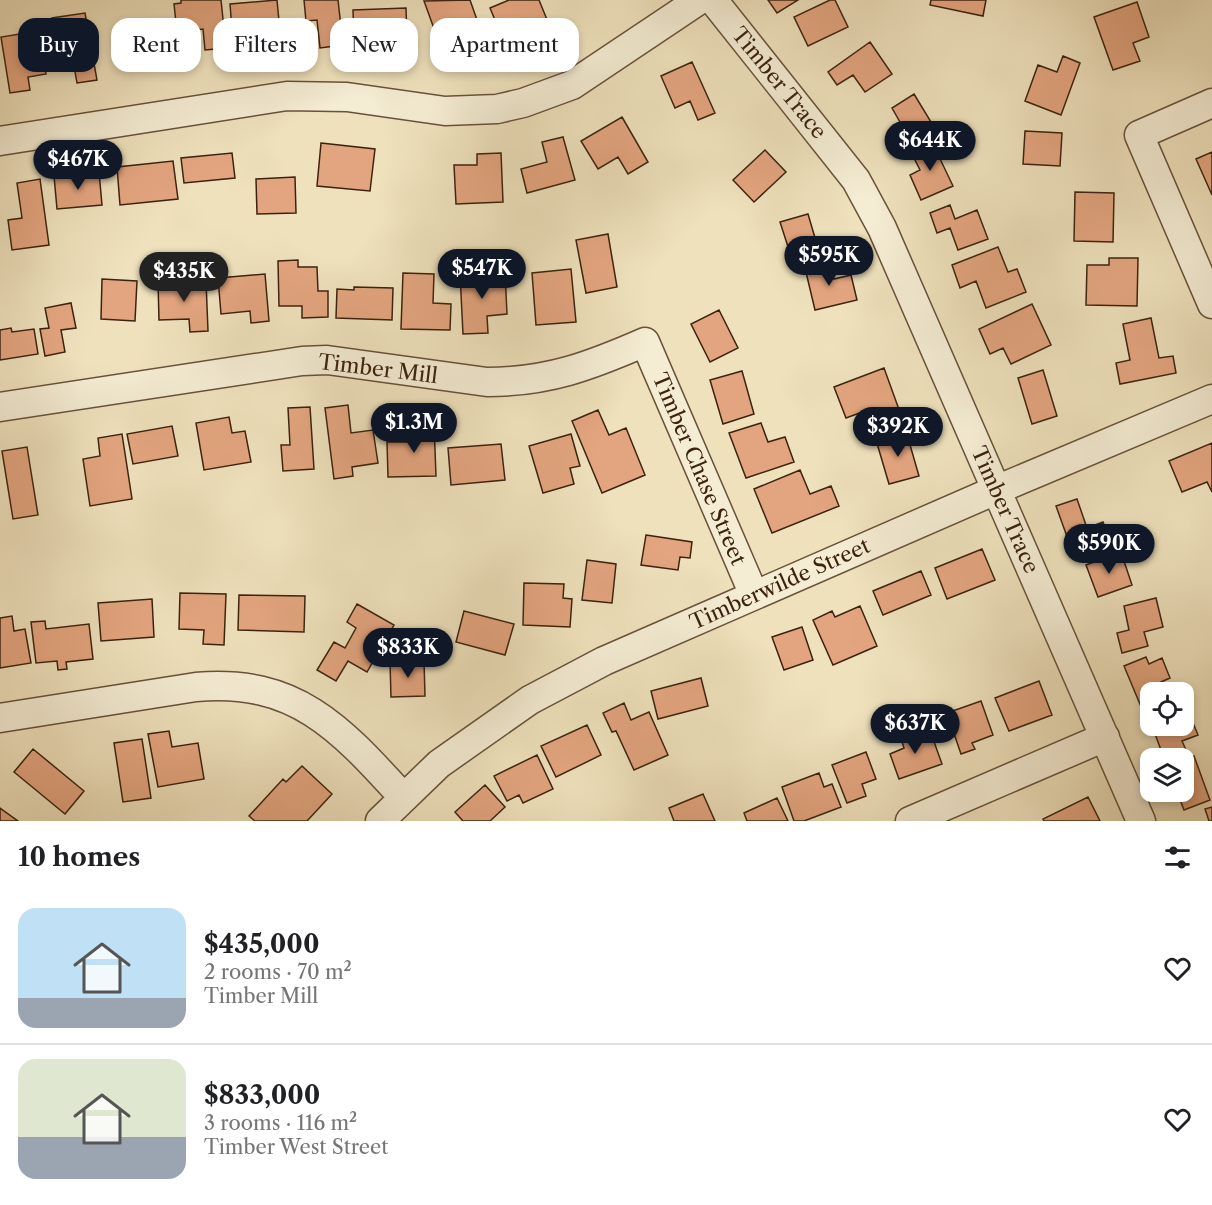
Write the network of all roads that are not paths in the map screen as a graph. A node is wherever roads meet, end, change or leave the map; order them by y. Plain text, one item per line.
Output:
1 (699, 0) edge
2 (713, 0) edge
3 (1212, 103) edge
4 (0, 141) edge
5 (1212, 304) edge
6 (645, 342) joint
7 (1212, 399) edge
8 (0, 407) edge
9 (996, 490) junction
10 (754, 595) junction
11 (0, 718) edge
12 (1105, 736) junction
13 (403, 797) junction
14 (380, 821) edge
15 (910, 821) edge
16 (1141, 821) edge

1 - 4 street
2 - 9 street, Timber Trace
3 - 5 street
6 - 8 street, Timber Mill
6 - 10 street, Timber Chase Street
7 - 9 street, Timberwilde Street
9 - 10 street, Timberwilde Street
9 - 12 street, Timber Trace
10 - 13 street, Timberwilde Street
11 - 13 street
12 - 15 street
12 - 16 street, Timber Trace
13 - 14 street, Timberwilde Street

